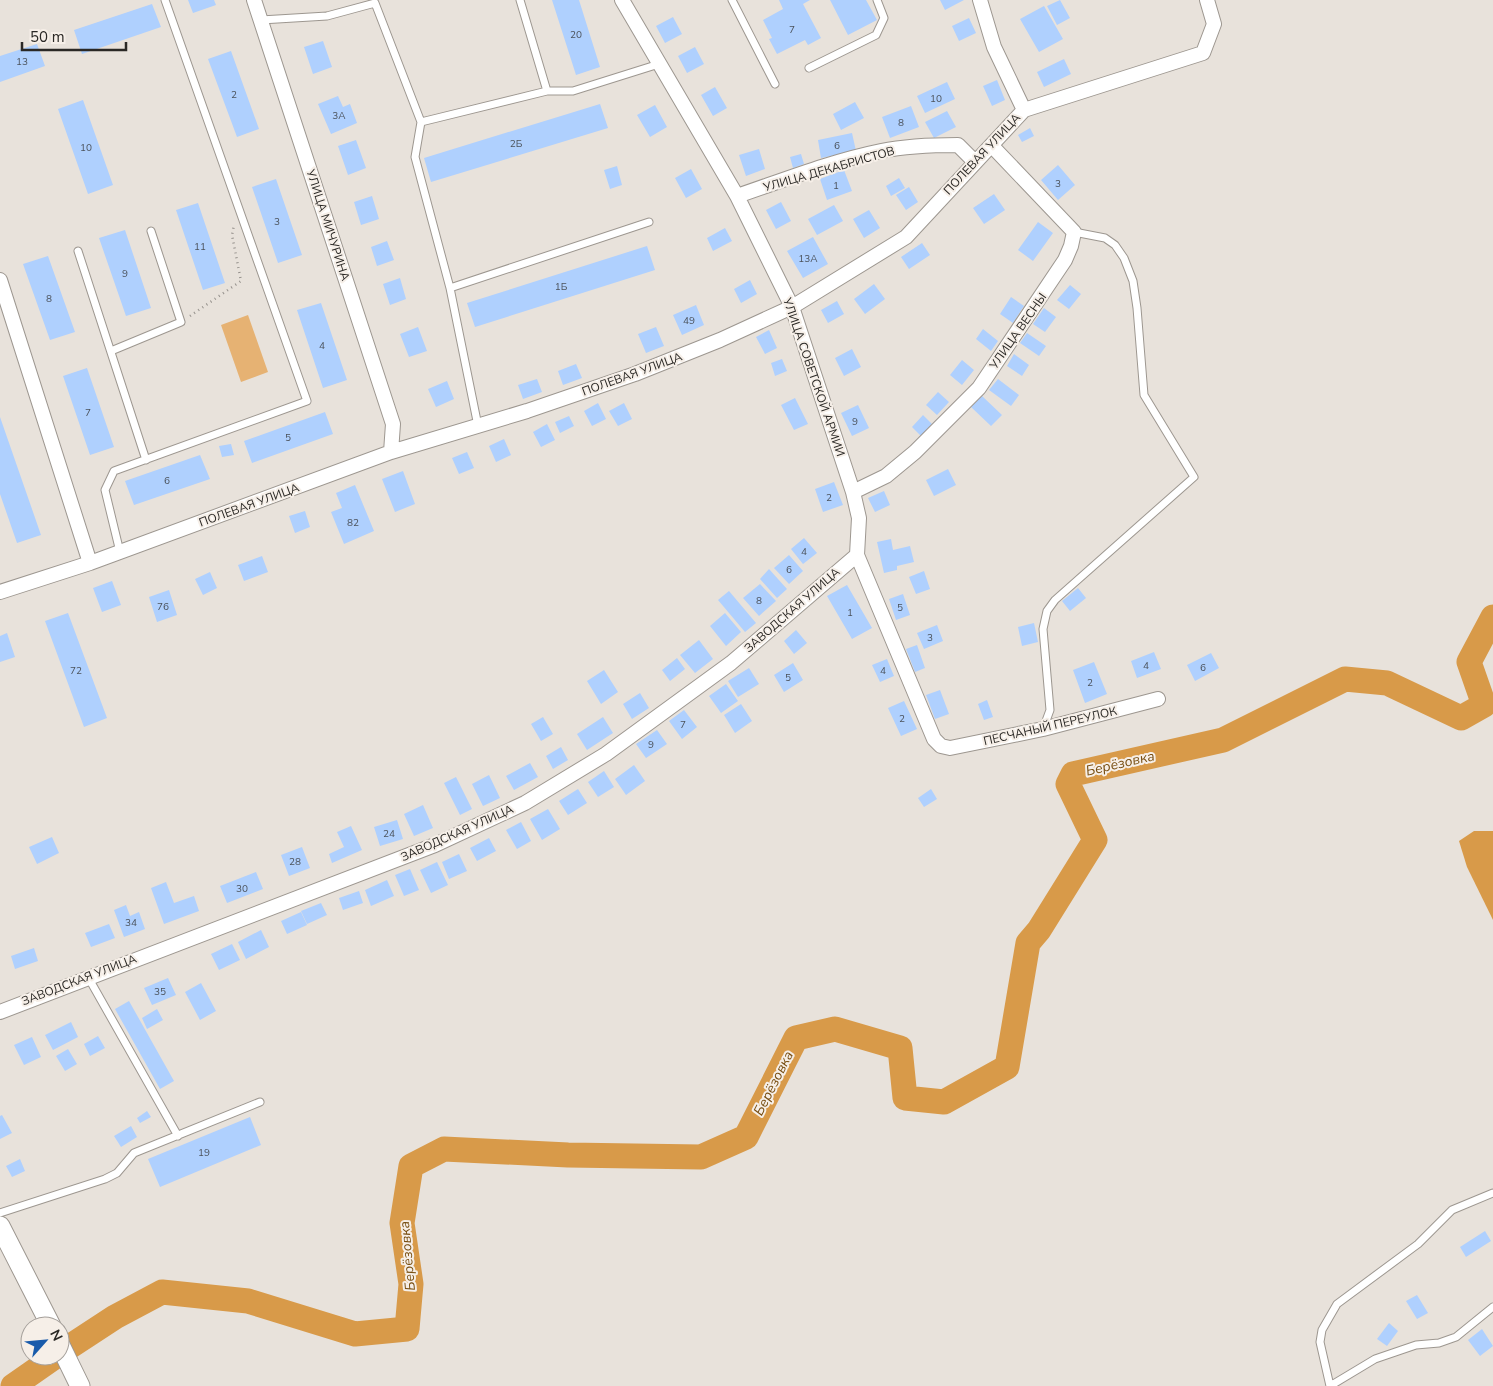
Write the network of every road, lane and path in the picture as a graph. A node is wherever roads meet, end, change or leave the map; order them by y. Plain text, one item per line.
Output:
1 (166, 0) edge
2 (254, 0) edge
3 (520, 0) edge
4 (622, 0) edge
5 (732, 0) edge
6 (877, 0) edge
7 (980, 0) edge
8 (1207, 0) edge
9 (375, 1) edge
10 (261, 20) junction
11 (658, 64) junction
12 (809, 68) dead end
13 (775, 84) dead end
14 (547, 91) junction
15 (1024, 110) junction
16 (421, 122) junction
17 (992, 146) junction
18 (974, 161) junction
19 (737, 196) junction
20 (238, 208) junction
21 (649, 222) dead end
22 (151, 231) dead end
23 (1074, 232) junction
24 (78, 251) dead end
25 (0, 280) edge
26 (450, 288) junction
27 (792, 307) junction
28 (181, 322) junction
29 (111, 351) junction
30 (478, 426) junction
31 (391, 452) junction
32 (146, 460) junction
33 (853, 492) junction
34 (120, 552) junction
35 (857, 555) junction
36 (90, 563) junction
37 (0, 592) edge
38 (1158, 699) dead end
39 (1042, 729) junction
40 (942, 746) joint
41 (88, 976) junction
42 (0, 1012) edge
43 (260, 1102) dead end
44 (178, 1136) junction
45 (1493, 1193) edge
46 (0, 1213) edge
47 (0, 1226) edge
48 (1493, 1307) edge
49 (45, 1316) edge
50 (70, 1365) edge
51 (79, 1383) edge
52 (1330, 1386) edge

1 - 20 lane
2 - 10 street, УЛИЦА МИЧУРИНА
3 - 14 lane
4 - 11 street, УЛИЦА СОВЕТСКОЙ АРМИИ
5 - 13 lane
6 - 12 lane
7 - 15 street
8 - 15 street, ПОЛЕВАЯ УЛИЦА
9 - 10 lane
9 - 16 lane
10 - 31 street, УЛИЦА МИЧУРИНА
11 - 14 lane
11 - 19 street, УЛИЦА СОВЕТСКОЙ АРМИИ
14 - 16 lane
15 - 17 street, ПОЛЕВАЯ УЛИЦА
16 - 26 lane
17 - 18 street, ПОЛЕВАЯ УЛИЦА
17 - 23 street
18 - 19 street, УЛИЦА ДЕКАБРИСТОВ
18 - 27 street, ПОЛЕВАЯ УЛИЦА
19 - 27 street, УЛИЦА СОВЕТСКОЙ АРМИИ
20 - 28 path
20 - 32 lane
21 - 26 lane
22 - 28 lane
23 - 33 street, УЛИЦА ВЕСНЫ
23 - 39 lane
24 - 29 lane
25 - 36 street
26 - 30 lane
27 - 30 street, ПОЛЕВАЯ УЛИЦА
27 - 33 street, УЛИЦА СОВЕТСКОЙ АРМИИ
28 - 29 lane
29 - 32 lane
30 - 31 street, ПОЛЕВАЯ УЛИЦА
31 - 34 street, ПОЛЕВАЯ УЛИЦА
32 - 34 lane
33 - 35 street, УЛИЦА СОВЕТСКОЙ АРМИИ
34 - 36 street, ПОЛЕВАЯ УЛИЦА
35 - 40 street, УЛИЦА СОВЕТСКОЙ АРМИИ
35 - 41 street, ЗАВОДСКАЯ УЛИЦА
36 - 37 street, ПОЛЕВАЯ УЛИЦА
38 - 39 street, ПЕСЧАНЫЙ ПЕРЕУЛОК
39 - 40 street, ПЕСЧАНЫЙ ПЕРЕУЛОК
41 - 42 street, ЗАВОДСКАЯ УЛИЦА
41 - 44 lane
43 - 44 lane
44 - 46 lane
45 - 52 lane
47 - 49 main road
48 - 52 lane
50 - 51 main road

